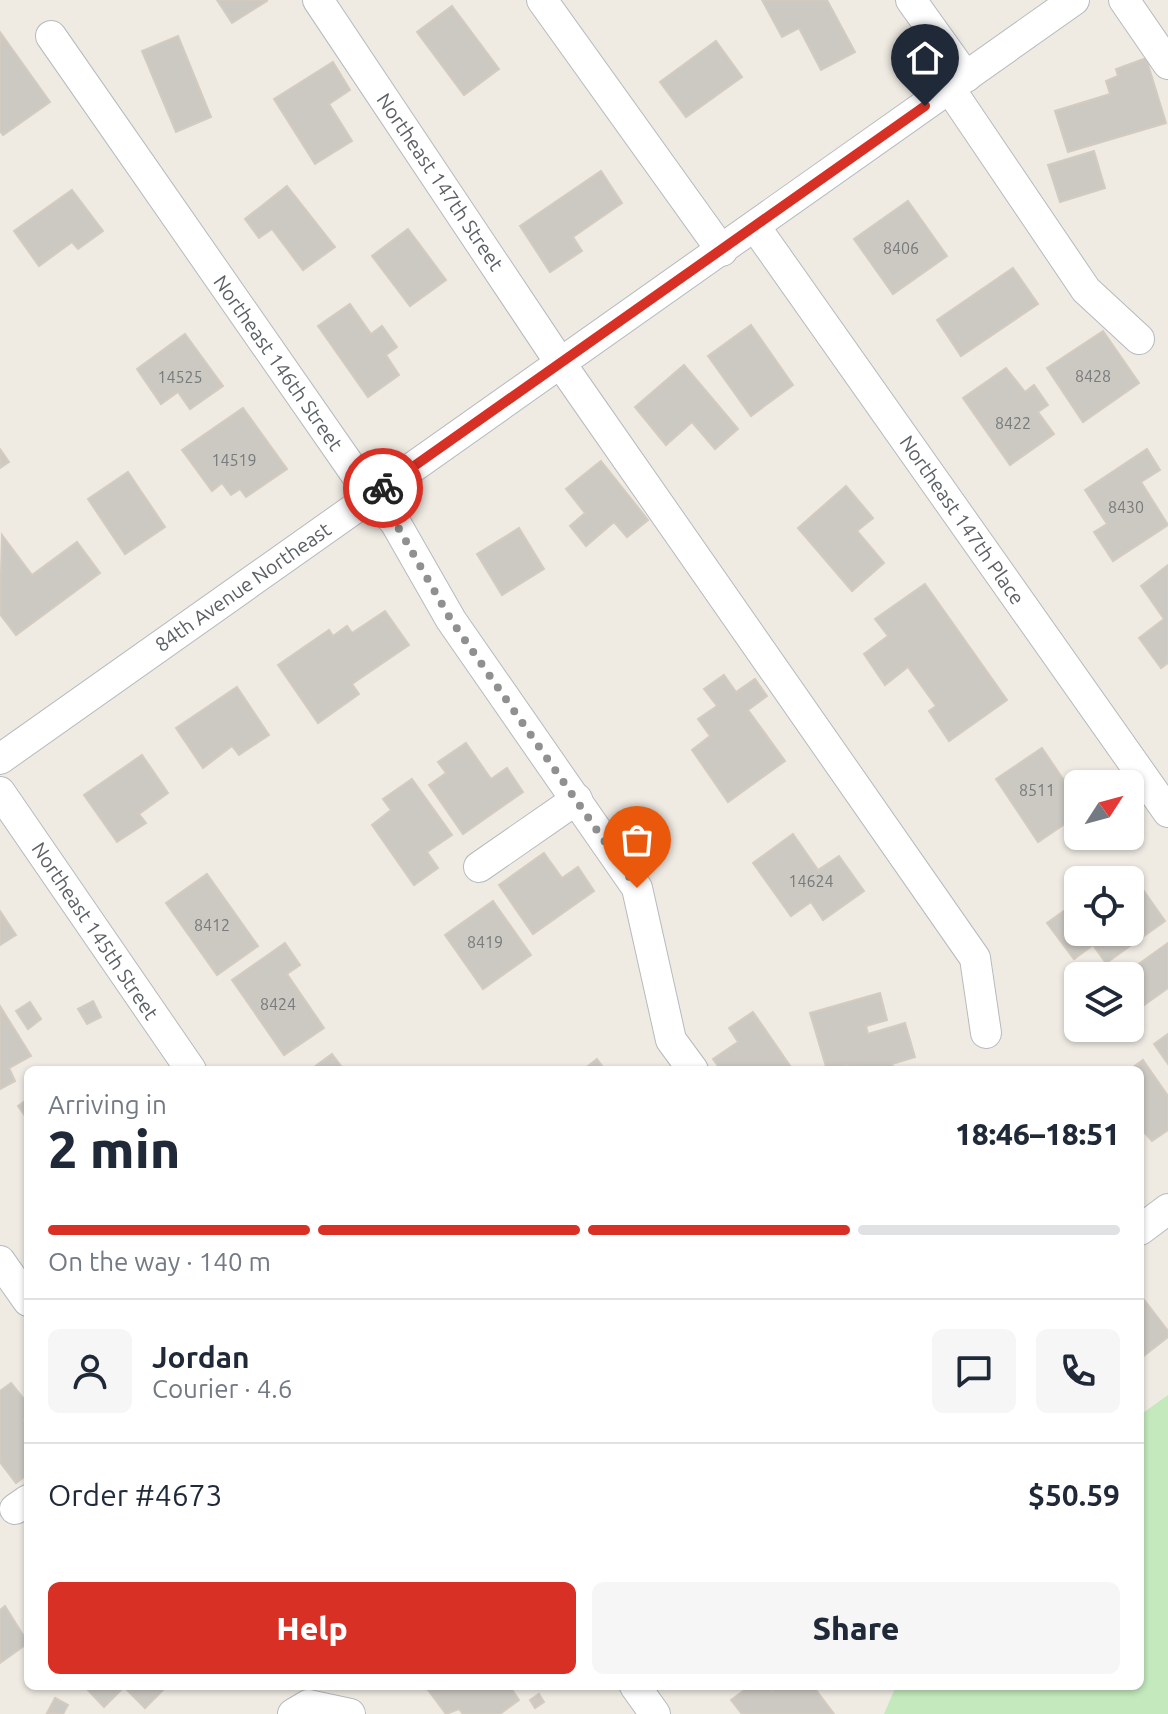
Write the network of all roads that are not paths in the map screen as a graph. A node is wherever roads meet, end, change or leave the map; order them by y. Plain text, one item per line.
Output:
1 (318, 0) edge
2 (542, 0) edge
3 (911, 0) edge
4 (1074, 0) edge
5 (1124, 0) edge
6 (51, 36) dead end
7 (1168, 64) edge
8 (958, 83) junction
9 (756, 228) junction
10 (722, 251) junction
11 (1139, 339) dead end
12 (561, 364) junction
13 (371, 496) junction
14 (0, 759) edge
15 (0, 792) edge
16 (577, 799) junction
17 (1168, 812) edge
18 (479, 867) dead end
19 (986, 1033) dead end
20 (188, 1066) edge
21 (690, 1066) edge
22 (1168, 1209) edge
23 (1144, 1227) edge
24 (0, 1261) edge
25 (24, 1295) edge
26 (638, 1690) edge
27 (293, 1714) edge
28 (350, 1714) edge
29 (655, 1714) edge

1 - 12 street, Northeast 147th Street
2 - 10 street
3 - 8 street
4 - 8 street, 84th Avenue Northeast
5 - 7 street
6 - 13 street, Northeast 146th Street
8 - 9 street, 84th Avenue Northeast
8 - 11 street
9 - 10 street, 84th Avenue Northeast
9 - 17 street, Northeast 147th Place
10 - 12 street, 84th Avenue Northeast
12 - 13 street, 84th Avenue Northeast
12 - 19 street, Northeast 147th Street
13 - 14 street, 84th Avenue Northeast
13 - 16 street, Northeast 146th Street
15 - 20 street, Northeast 145th Street
16 - 18 street
16 - 21 street, Northeast 146th Street
22 - 23 street
24 - 25 street
26 - 29 street
27 - 28 street

